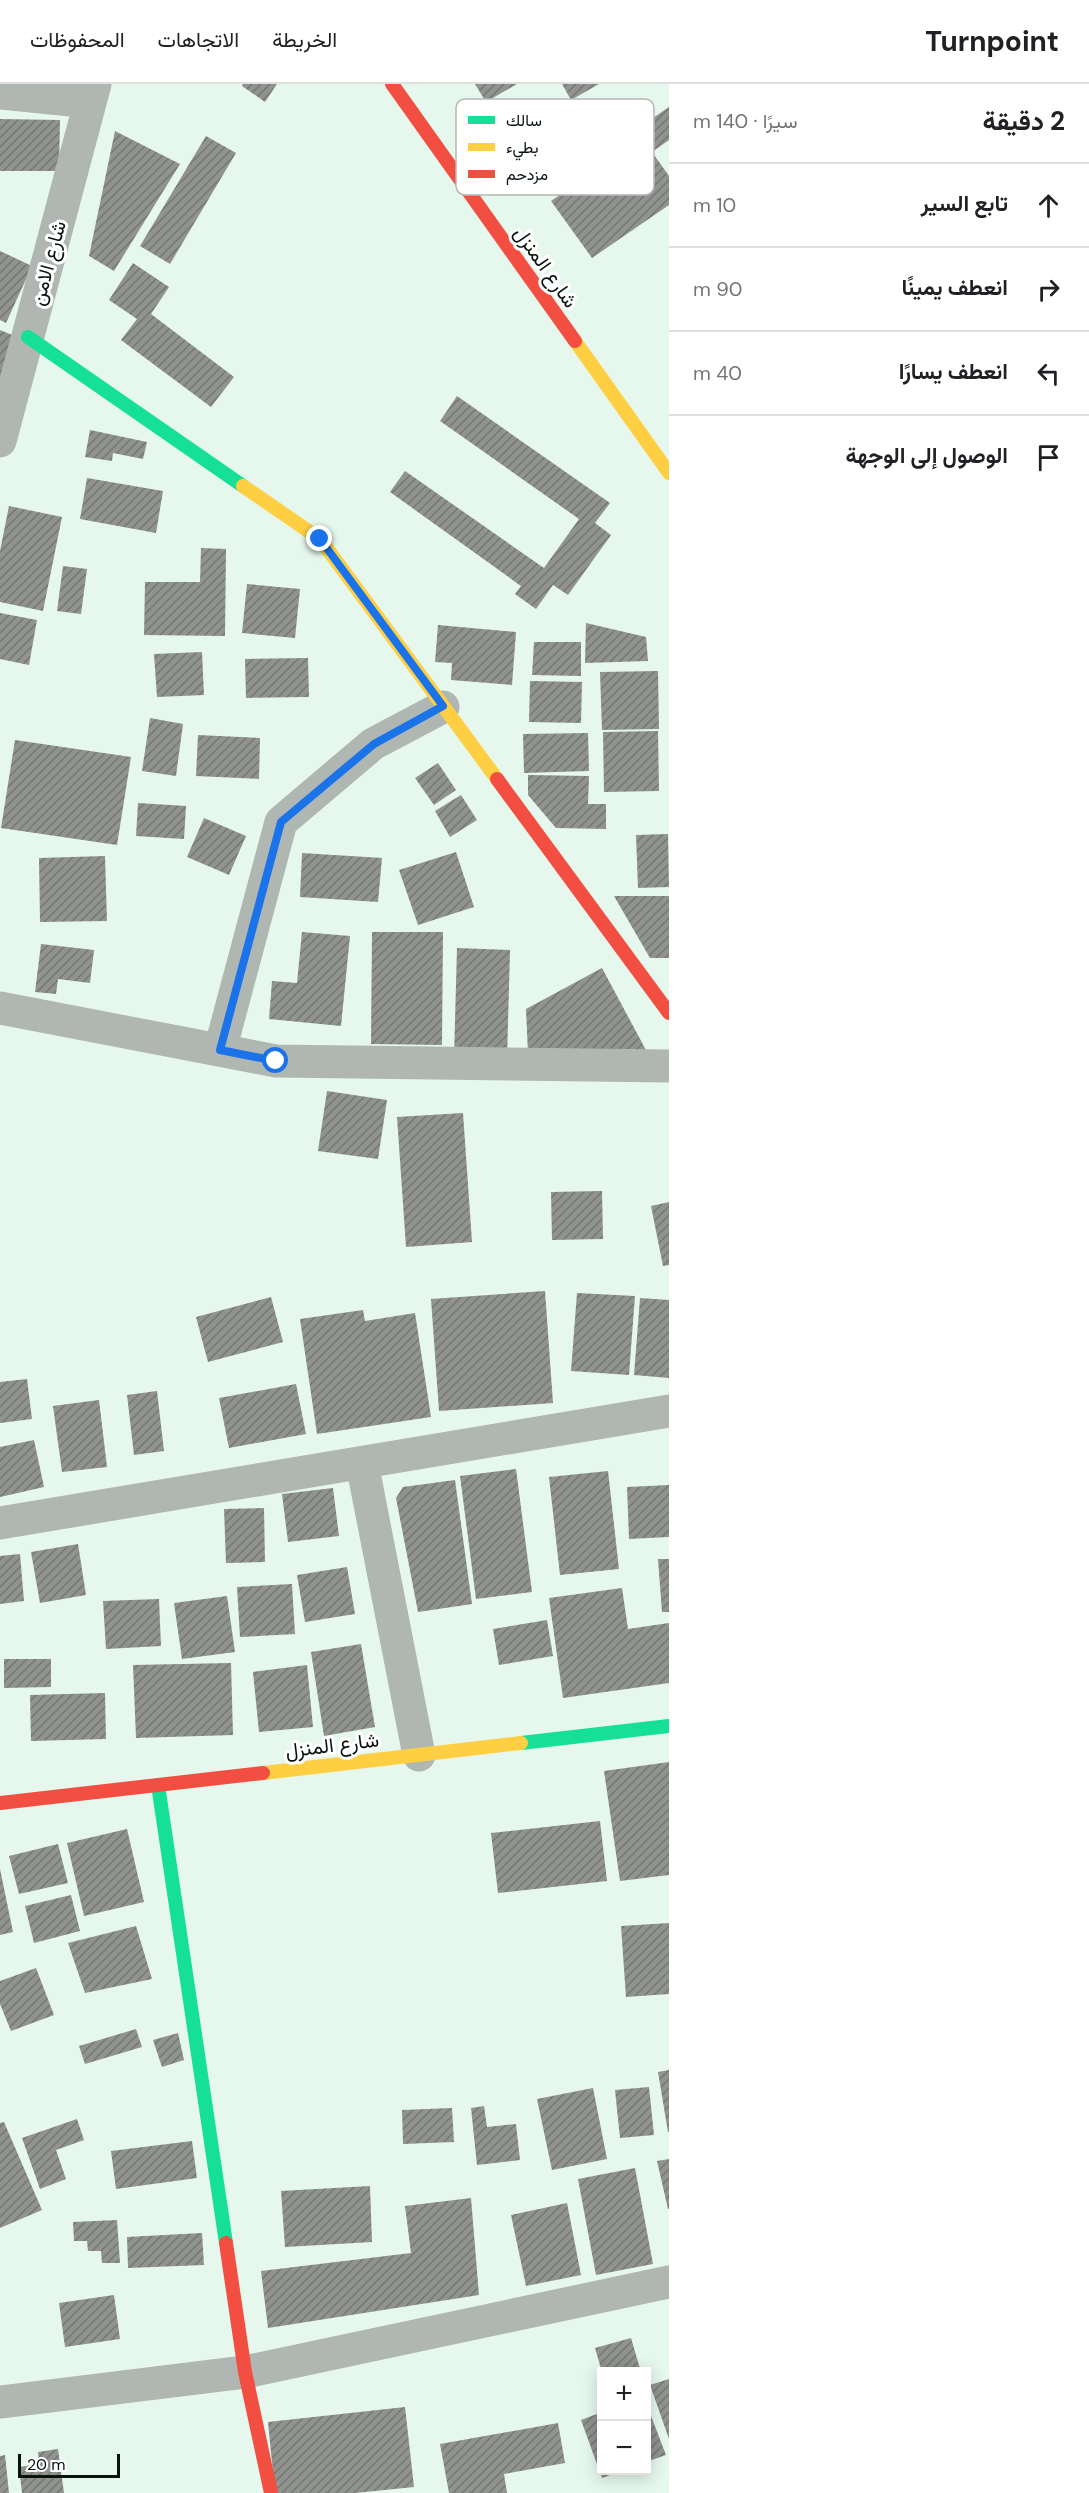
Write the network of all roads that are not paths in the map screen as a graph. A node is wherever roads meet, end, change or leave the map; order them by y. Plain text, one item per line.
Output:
1 (392, 84) edge
2 (0, 93) edge
3 (93, 93) edge
4 (456, 174) edge
5 (471, 195) edge
6 (28, 337) junction
7 (0, 441) edge
8 (669, 473) edge
9 (443, 706) junction
10 (0, 1008) edge
11 (669, 1013) edge
12 (220, 1050) junction
13 (669, 1066) edge
14 (669, 1411) edge
15 (362, 1462) junction
16 (0, 1523) edge
17 (669, 1726) edge
18 (419, 1755) junction
19 (158, 1785) junction
20 (0, 1803) edge
21 (669, 2282) edge
22 (245, 2372) junction
23 (0, 2402) edge
24 (271, 2493) edge

1 - 4 street, شارع المنزل
2 - 3 street
3 - 6 street, شارع الامن
5 - 8 street, شارع المنزل
6 - 7 street, شارع الامن
6 - 9 street
9 - 11 street
9 - 12 street
10 - 12 street
12 - 13 street
14 - 15 street
15 - 16 street
15 - 18 street
17 - 18 street, شارع المنزل
18 - 19 street, شارع المنزل
19 - 20 street, شارع المنزل
19 - 22 street
21 - 22 street
22 - 23 street
22 - 24 street

